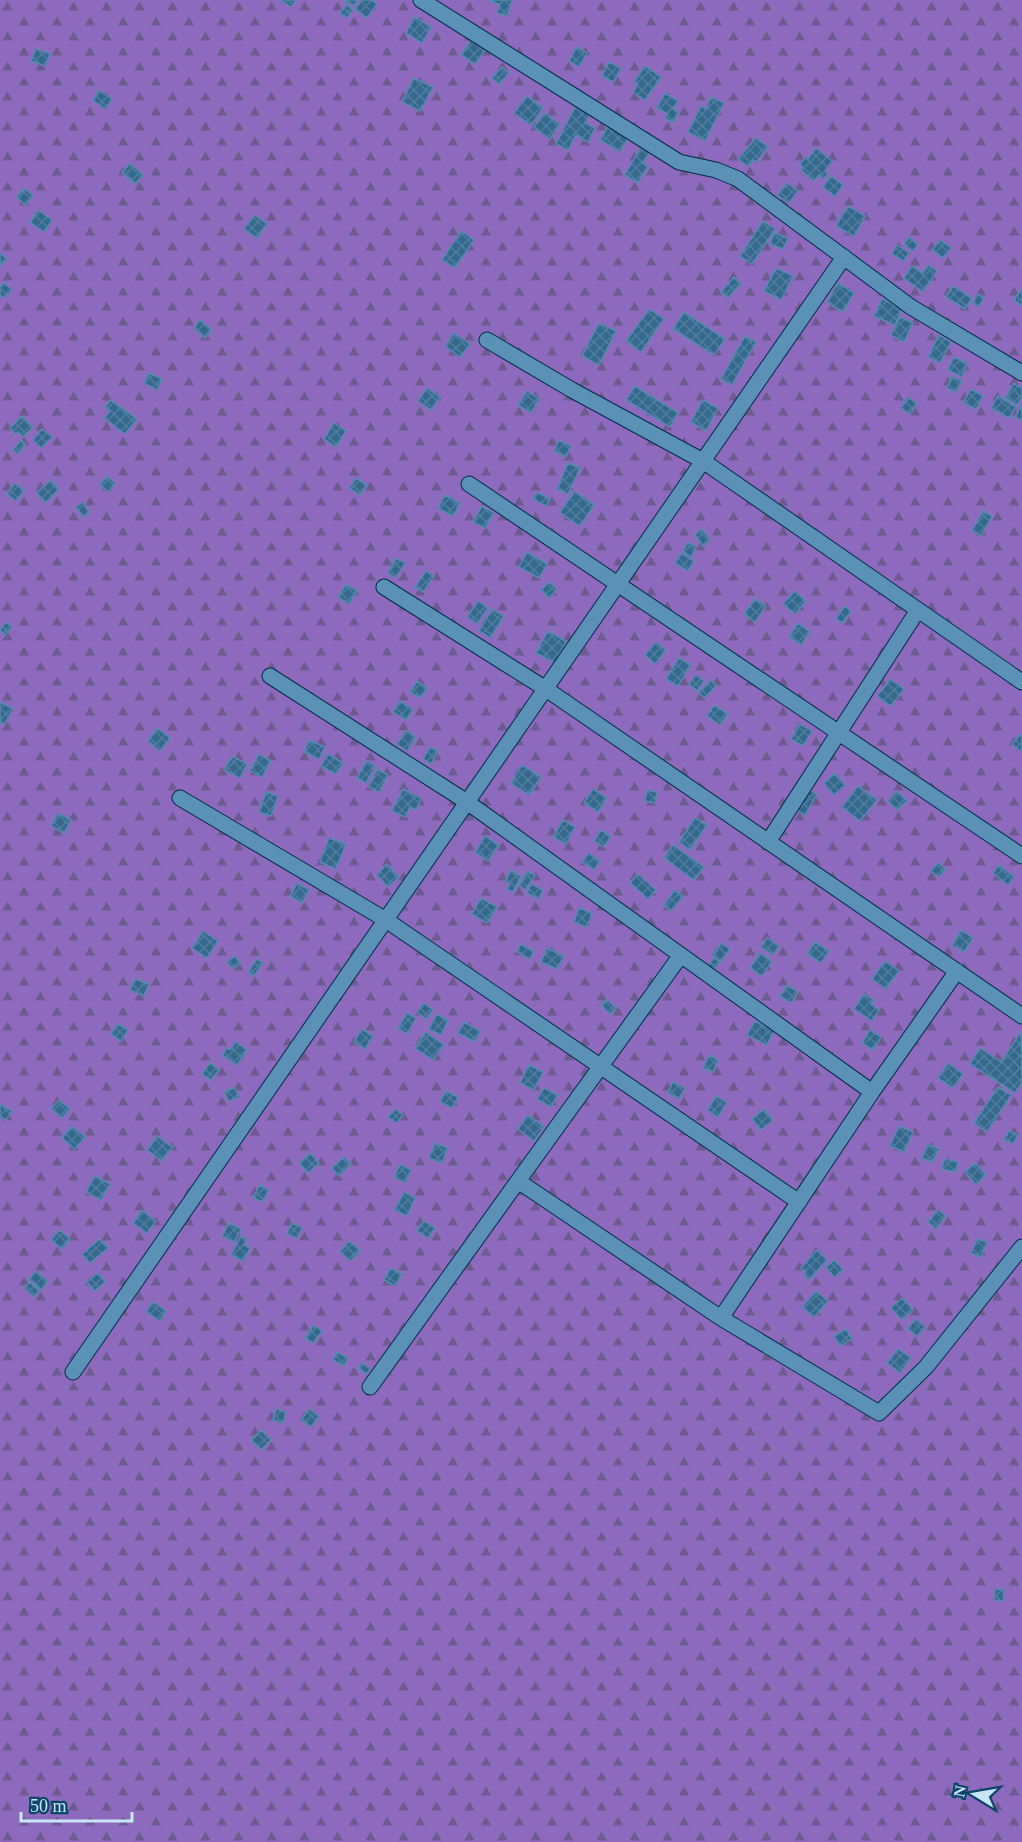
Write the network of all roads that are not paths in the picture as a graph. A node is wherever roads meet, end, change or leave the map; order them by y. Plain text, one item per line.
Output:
1 (421, 0) edge
2 (844, 257) junction
3 (487, 340) dead end
4 (1022, 373) edge
5 (703, 461) junction
6 (469, 484) dead end
7 (618, 583) junction
8 (384, 587) dead end
9 (918, 610) junction
10 (270, 676) dead end
11 (1022, 682) edge
12 (546, 688) junction
13 (839, 732) junction
14 (180, 798) dead end
15 (467, 802) junction
16 (768, 842) junction
17 (1022, 856) edge
18 (386, 920) junction
19 (681, 955) junction
20 (957, 971) junction
21 (1022, 1016) edge
22 (601, 1066) junction
23 (872, 1092) junction
24 (518, 1181) junction
25 (799, 1202) junction
26 (1022, 1247) edge
27 (721, 1318) junction
28 (73, 1372) dead end
29 (370, 1388) dead end

1 - 2 street
2 - 4 street
2 - 5 street
3 - 5 street
5 - 7 street
5 - 9 street
6 - 7 street
7 - 12 street
7 - 13 street
8 - 12 street
9 - 11 street
9 - 13 street
10 - 15 street
12 - 15 street
12 - 16 street
13 - 16 street
13 - 17 street
14 - 18 street
15 - 18 street
15 - 19 street
16 - 20 street
18 - 22 street
18 - 28 street
19 - 22 street
19 - 23 street
20 - 21 street
20 - 23 street
22 - 24 street
22 - 25 street
23 - 25 street
24 - 27 street
24 - 29 street
25 - 27 street
26 - 27 street

